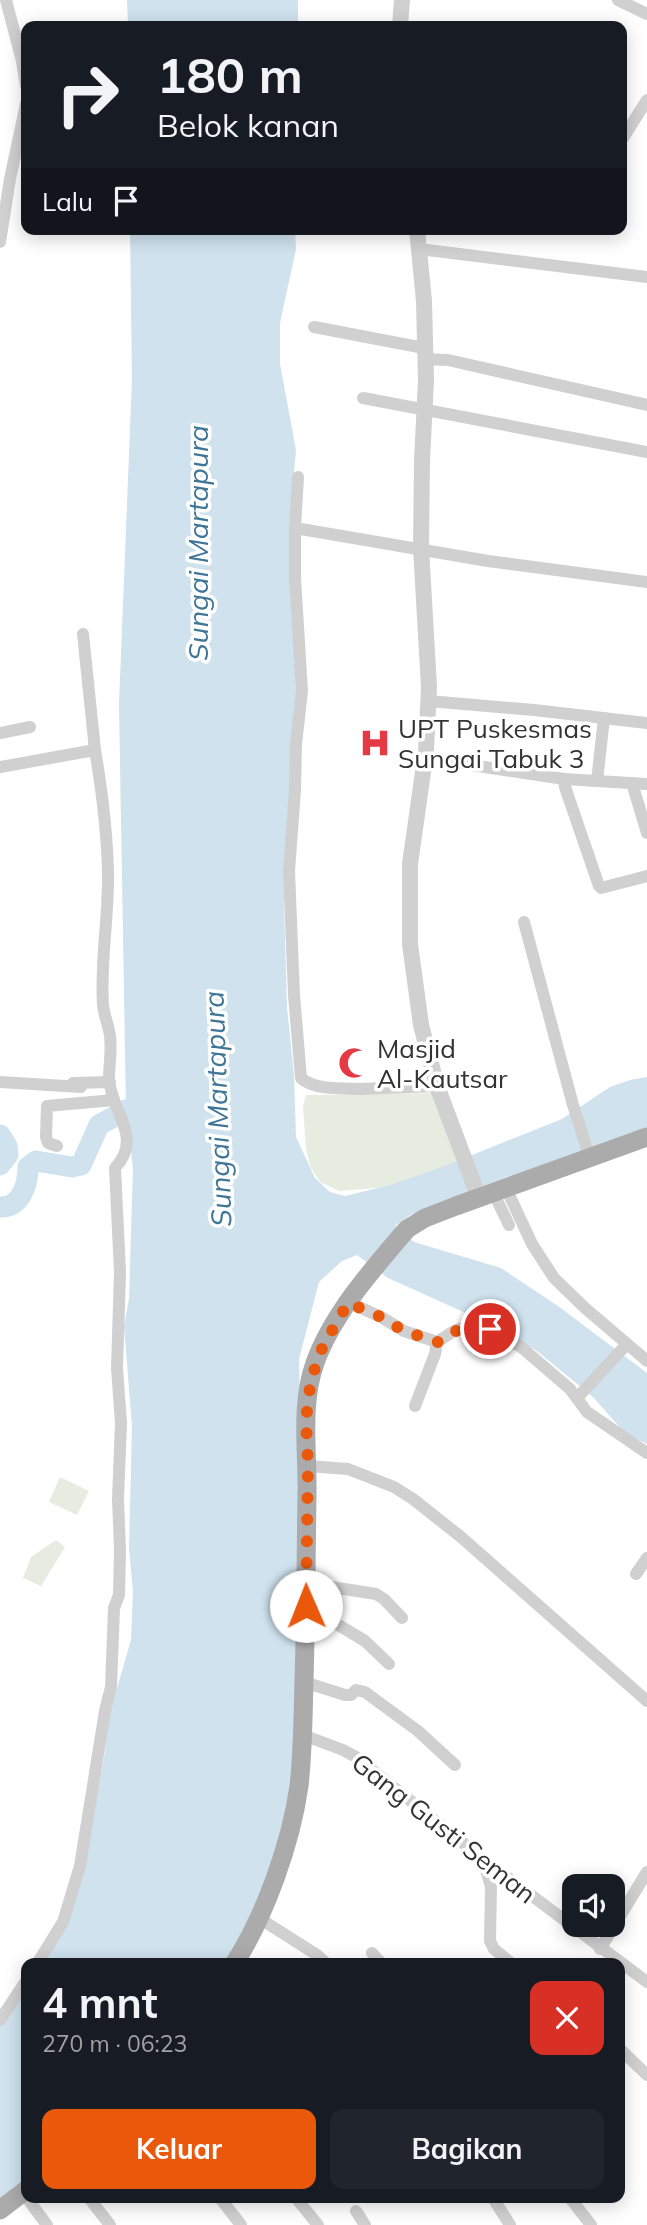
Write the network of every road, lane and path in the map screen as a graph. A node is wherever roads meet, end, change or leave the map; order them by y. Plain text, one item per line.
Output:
1 (6, 0) edge
2 (402, 0) edge
3 (626, 2) edge
4 (647, 14) edge
5 (400, 21) edge
6 (21, 57) edge
7 (647, 100) edge
8 (627, 130) edge
9 (21, 131) edge
10 (418, 235) edge
11 (0, 242) edge
12 (419, 249) junction
13 (647, 277) edge
14 (314, 327) dead end
15 (425, 354) junction
16 (363, 398) dead end
17 (647, 405) edge
18 (425, 411) junction
19 (647, 452) edge
20 (298, 477) dead end
21 (295, 528) junction
22 (421, 548) junction
23 (647, 582) edge
24 (83, 634) dead end
25 (428, 701) junction
26 (604, 718) junction
27 (647, 723) edge
28 (30, 727) dead end
29 (0, 733) edge
30 (95, 750) junction
31 (425, 758) junction
32 (0, 767) edge
33 (564, 779) junction
34 (597, 781) junction
35 (632, 783) junction
36 (647, 784) edge
37 (647, 833) edge
38 (647, 876) edge
39 (524, 922) dead end
40 (0, 1082) edge
41 (110, 1082) junction
42 (67, 1086) junction
43 (438, 1086) junction
44 (81, 1087) dead end
45 (364, 1089) junction
46 (320, 1090) dead end
47 (116, 1104) junction
48 (647, 1137) edge
49 (57, 1146) dead end
50 (589, 1156) junction
51 (489, 1193) junction
52 (509, 1225) dead end
53 (348, 1303) junction
54 (438, 1342) junction
55 (625, 1347) junction
56 (644, 1354) edge
57 (579, 1396) junction
58 (415, 1406) dead end
59 (647, 1453) edge
60 (308, 1465) junction
61 (647, 1559) edge
62 (636, 1574) dead end
63 (306, 1583) junction
64 (306, 1606) junction
65 (402, 1618) dead end
66 (389, 1664) dead end
67 (304, 1682) junction
68 (647, 1701) edge
69 (303, 1735) junction
70 (455, 1765) dead end
71 (483, 1859) junction
72 (647, 1872) edge
73 (259, 1919) junction
74 (600, 1948) junction
75 (372, 1953) dead end
76 (41, 1958) edge
77 (239, 1958) edge
78 (319, 1958) edge
79 (377, 1958) edge
80 (505, 1958) edge
81 (614, 1958) edge
82 (625, 1966) edge
83 (647, 1982) edge
84 (21, 1988) edge
85 (0, 2020) edge
86 (625, 2054) edge
87 (647, 2075) edge
88 (21, 2197) edge
89 (32, 2203) edge
90 (93, 2203) edge
91 (224, 2203) edge
92 (300, 2203) edge
93 (496, 2203) edge
94 (574, 2203) edge
95 (0, 2210) edge
96 (356, 2211) dead end
97 (47, 2225) edge
98 (110, 2225) edge
99 (241, 2225) edge
100 (318, 2225) edge
101 (365, 2225) edge
102 (510, 2225) edge
103 (591, 2225) edge

1 - 6 street
2 - 5 street
3 - 4 street
7 - 8 street
9 - 11 street
10 - 12 street
12 - 13 street
12 - 15 street
14 - 15 street
15 - 17 street
15 - 18 street
16 - 18 street
18 - 19 street
18 - 22 street
20 - 21 street
21 - 22 street
21 - 45 street
22 - 23 street
22 - 25 street
24 - 30 street
25 - 26 street
25 - 31 street
26 - 27 street
26 - 34 street
28 - 29 street
30 - 32 street
30 - 41 street
31 - 33 street
31 - 43 street
33 - 34 street
33 - 38 street
34 - 35 street
35 - 36 street
35 - 37 street
39 - 50 street
40 - 42 street
41 - 42 street
41 - 47 street
42 - 44 street
43 - 45 street
43 - 51 street
45 - 46 street
47 - 49 street
47 - 76 street
48 - 50 main road
50 - 51 main road
51 - 52 street
51 - 53 main road
51 - 55 street
53 - 54 street
53 - 60 main road
54 - 57 street
54 - 58 street
55 - 56 street
55 - 57 street
57 - 59 street
60 - 63 main road
60 - 68 street
61 - 62 street
63 - 64 main road
63 - 65 street
64 - 66 street
64 - 67 main road
67 - 69 main road
67 - 70 street
69 - 71 street, Gang Gusti Seman
69 - 73 main road
71 - 74 street, Gang Gusti Seman
71 - 80 street
72 - 74 street
73 - 77 main road
73 - 78 street
74 - 81 street, Gang Gusti Seman
75 - 79 street
82 - 83 street, Gang Gusti Seman
84 - 85 street
86 - 87 street
88 - 95 main road
89 - 97 street
90 - 98 street
91 - 99 street
92 - 100 street
93 - 102 street
94 - 103 street
96 - 101 street

